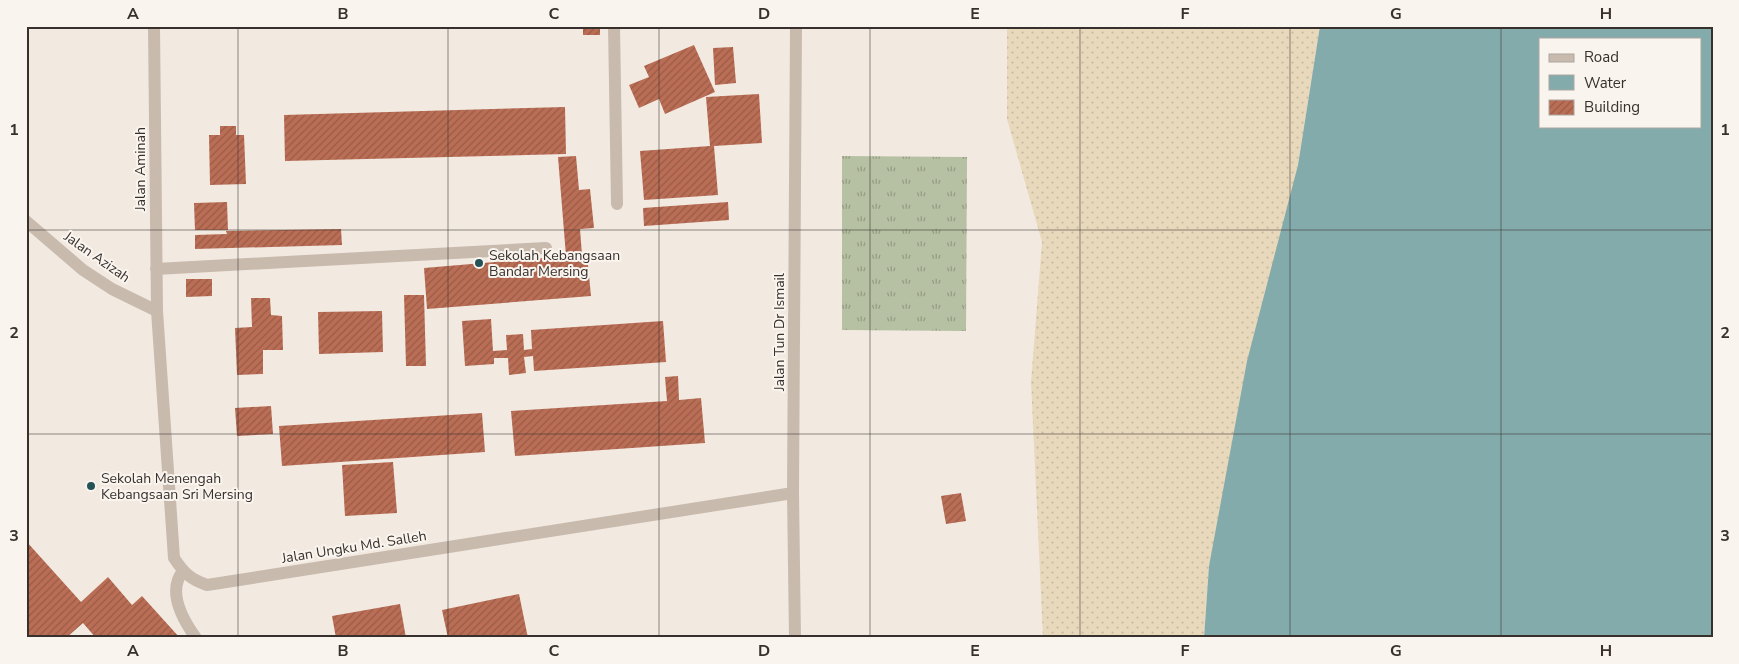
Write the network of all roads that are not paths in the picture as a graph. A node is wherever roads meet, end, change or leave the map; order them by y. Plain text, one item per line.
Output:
1 (154, 26) edge
2 (614, 26) edge
3 (796, 26) edge
4 (618, 204) dead end
5 (26, 220) edge
6 (546, 248) dead end
7 (156, 268) junction
8 (157, 311) junction
9 (793, 493) junction
10 (183, 571) junction
11 (196, 638) edge
12 (795, 638) edge

1 - 7 street, Jalan Aminah
2 - 4 street
3 - 9 street, Jalan Tun Dr Ismail
5 - 8 street, Jalan Azizah
6 - 7 street
7 - 8 street, Jalan Aminah
8 - 10 street
9 - 10 street, Jalan Ungku Md. Salleh
9 - 12 street, Jalan Tun Dr Ismail
10 - 11 street

